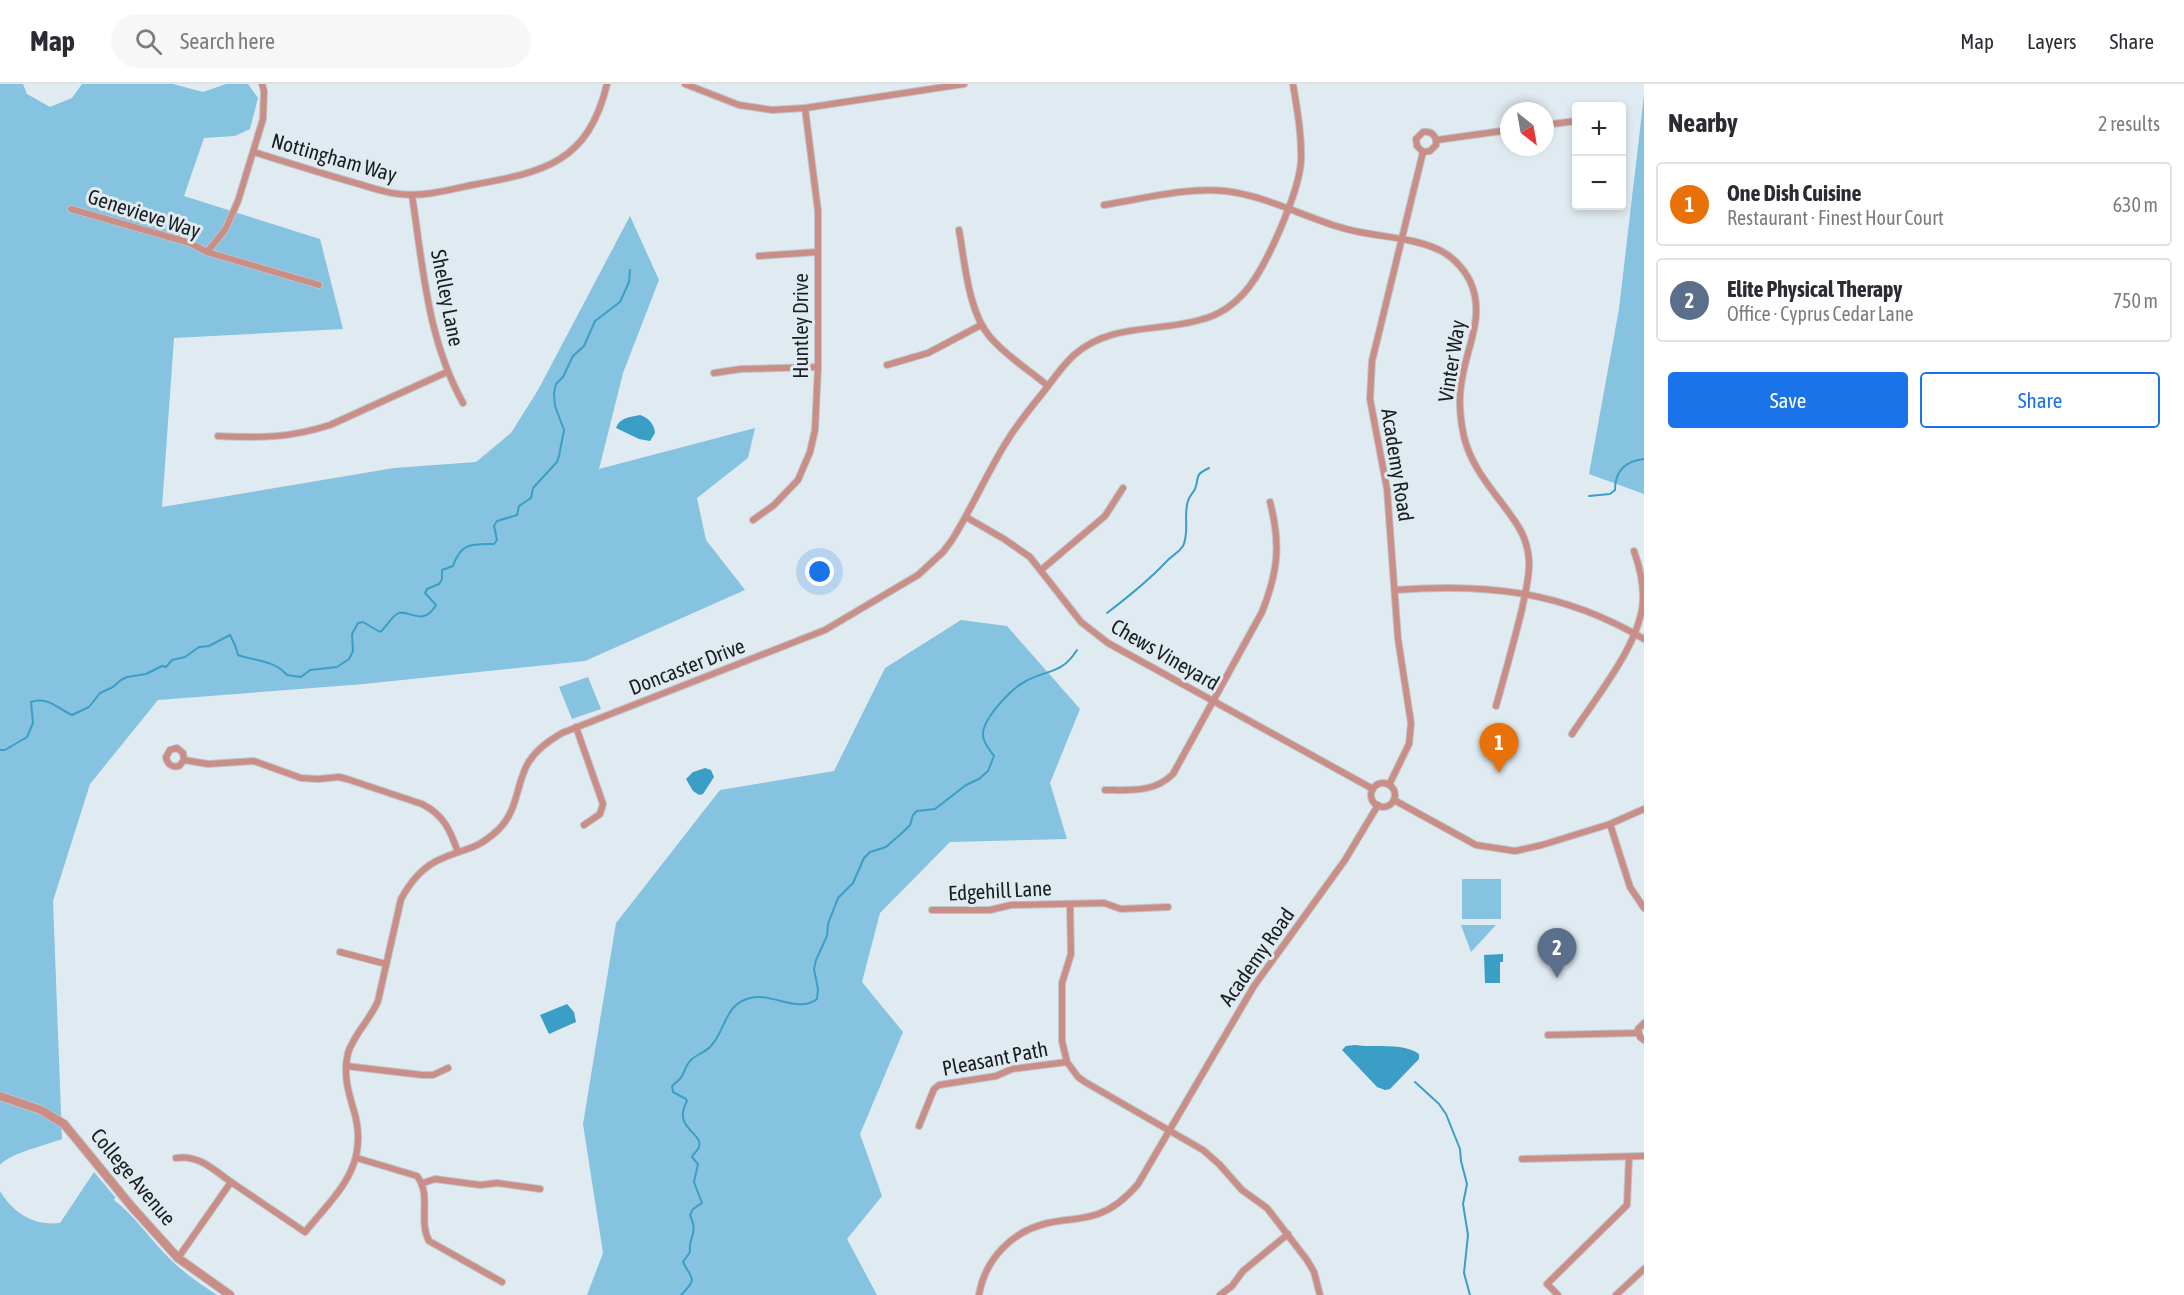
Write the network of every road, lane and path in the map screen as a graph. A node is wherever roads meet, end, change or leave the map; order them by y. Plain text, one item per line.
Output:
1 (262, 84) edge
2 (607, 84) edge
3 (686, 84) edge
4 (964, 84) edge
5 (1293, 84) edge
6 (805, 108) junction
7 (1572, 122) edge
8 (1554, 124) edge
9 (1500, 131) edge
10 (1437, 140) junction
11 (254, 152) junction
12 (1424, 152) junction
13 (412, 195) junction
14 (1104, 205) dead end
15 (71, 208) dead end
16 (1289, 208) junction
17 (959, 230) dead end
18 (1402, 240) junction
19 (207, 252) junction
20 (818, 252) junction
21 (759, 256) dead end
22 (319, 285) dead end
23 (981, 325) junction
24 (887, 365) dead end
25 (818, 367) junction
26 (447, 372) junction
27 (714, 373) dead end
28 (1048, 386) junction
29 (463, 403) dead end
30 (218, 436) dead end
31 (1123, 488) dead end
32 (1270, 502) dead end
33 (966, 517) junction
34 (753, 520) dead end
35 (1634, 551) dead end
36 (1041, 570) junction
37 (1395, 590) junction
38 (1525, 593) junction
39 (1635, 633) junction
40 (1644, 639) edge
41 (1212, 701) junction
42 (1496, 706) dead end
43 (576, 727) junction
44 (1572, 734) dead end
45 (184, 760) dead end
46 (1389, 785) junction
47 (1373, 789) junction
48 (1105, 790) dead end
49 (1394, 800) junction
50 (1378, 806) junction
51 (1644, 809) edge
52 (1610, 824) junction
53 (584, 825) dead end
54 (458, 852) junction
55 (1070, 904) junction
56 (1168, 907) dead end
57 (1644, 908) edge
58 (932, 910) dead end
59 (340, 952) dead end
60 (386, 964) junction
61 (1644, 1023) edge
62 (1638, 1033) junction
63 (1548, 1035) dead end
64 (1644, 1040) edge
65 (1066, 1062) junction
66 (346, 1066) junction
67 (448, 1068) dead end
68 (0, 1096) edge
69 (919, 1126) dead end
70 (1169, 1131) junction
71 (1644, 1156) edge
72 (1629, 1157) junction
73 (176, 1158) dead end
74 (357, 1158) junction
75 (1522, 1158) dead end
76 (231, 1182) junction
77 (423, 1183) junction
78 (540, 1190) dead end
79 (1288, 1234) junction
80 (178, 1258) junction
81 (1644, 1269) edge
82 (502, 1282) dead end
83 (230, 1295) edge
84 (979, 1295) edge
85 (1221, 1295) edge
86 (1320, 1295) edge
87 (1558, 1295) edge
88 (1617, 1295) edge

1 - 11 street
2 - 13 street, Nottingham Way
3 - 6 street
4 - 6 street
5 - 16 street, Doncaster Drive
6 - 20 street, Huntley Drive
7 - 8 street
9 - 10 street
10 - 12 street
10 - 12 street, Academy Road
11 - 13 street, Nottingham Way
11 - 19 street
12 - 18 street, Academy Road
13 - 26 street, Shelley Lane
14 - 16 street, Vinter Way
15 - 19 street, Genevieve Way
16 - 18 street, Vinter Way
16 - 28 street, Doncaster Drive
17 - 23 street
18 - 37 street, Academy Road
18 - 38 street, Vinter Way
19 - 22 street, Genevieve Way
20 - 21 street
20 - 25 street, Huntley Drive
23 - 24 street
23 - 28 street
25 - 27 street
25 - 34 street, Huntley Drive
26 - 29 street, Shelley Lane
26 - 30 street
28 - 33 street, Doncaster Drive
31 - 36 street
32 - 41 street
33 - 36 street, Chews Vineyard
33 - 43 street, Doncaster Drive
35 - 39 street
36 - 41 street, Chews Vineyard
37 - 38 street
37 - 46 street, Academy Road
38 - 39 street
38 - 42 street, Vinter Way
39 - 40 street
39 - 44 street
41 - 47 street, Chews Vineyard
41 - 48 street
43 - 53 street
43 - 54 street, Doncaster Drive
45 - 54 street
46 - 47 street
46 - 49 street
47 - 50 street
49 - 50 street
49 - 52 street
50 - 70 street, Academy Road
51 - 52 street
52 - 57 street
54 - 60 street, Doncaster Drive
55 - 56 street, Edgehill Lane
55 - 58 street, Edgehill Lane
55 - 65 street
59 - 60 street
60 - 66 street, Doncaster Drive
61 - 62 street
62 - 63 street
62 - 64 street
65 - 69 street, Pleasant Path
65 - 70 street
66 - 67 street
66 - 74 street, Doncaster Drive
68 - 80 street, College Avenue
70 - 79 street
70 - 84 street, Academy Road
71 - 72 street
72 - 75 street
72 - 87 street
73 - 76 street
74 - 76 street, Doncaster Drive
74 - 77 street
76 - 80 street
77 - 78 street
77 - 82 street
79 - 85 street
79 - 86 street
80 - 83 street, College Avenue
81 - 88 street

